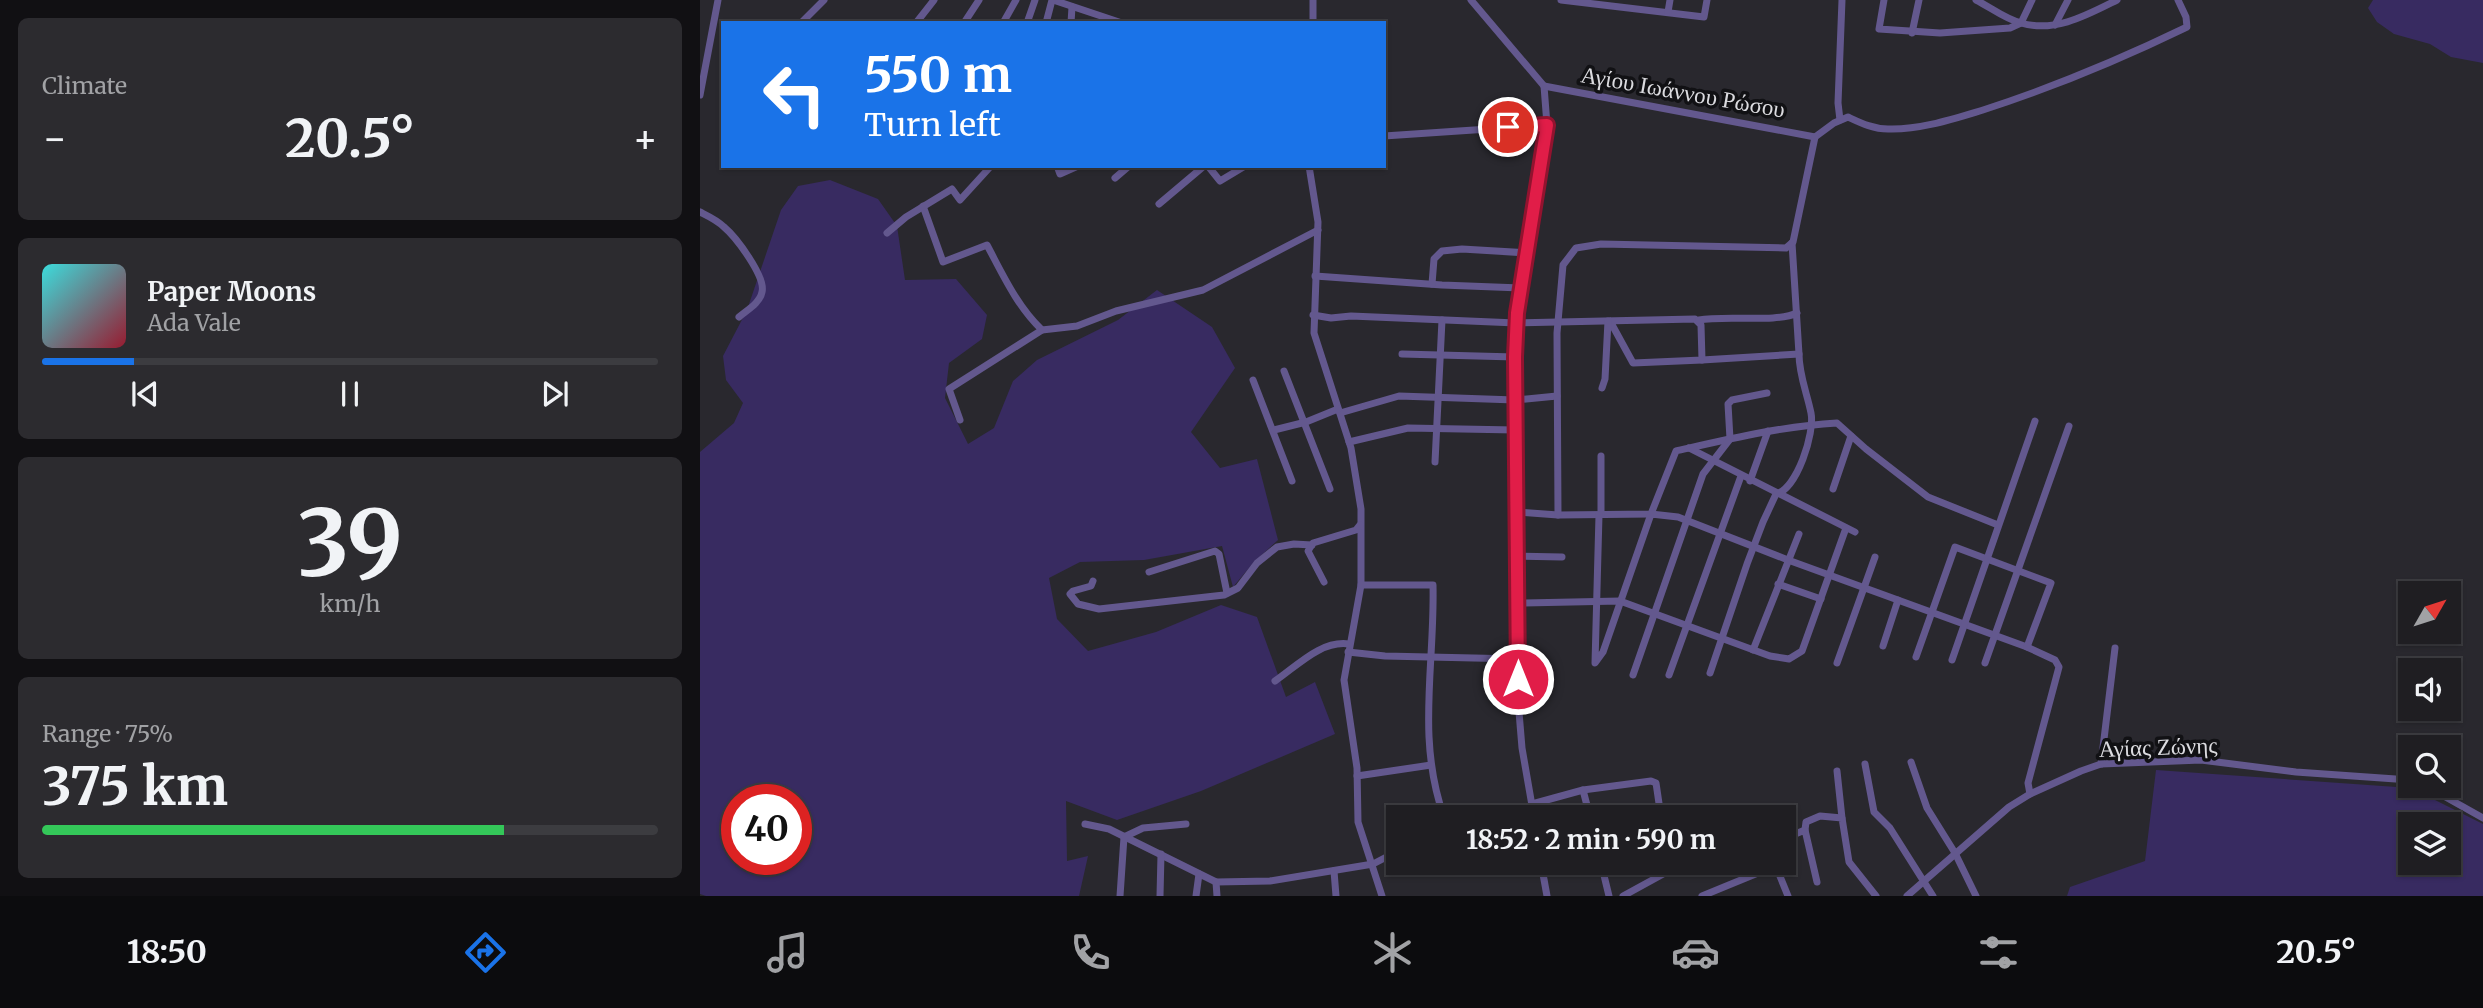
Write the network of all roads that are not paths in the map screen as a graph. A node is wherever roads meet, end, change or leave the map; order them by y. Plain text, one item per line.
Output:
1 (718, 0) edge
2 (824, 0) edge
3 (934, 0) edge
4 (979, 0) edge
5 (1016, 0) edge
6 (1035, 0) edge
7 (1052, 0) edge
8 (1313, 0) edge
9 (1471, 0) edge
10 (1561, 0) edge
11 (1670, 0) edge
12 (1707, 0) edge
13 (1842, 0) edge
14 (1884, 0) edge
15 (1919, 0) edge
16 (1976, 0) edge
17 (2032, 0) edge
18 (2068, 0) edge
19 (2117, 0) edge
20 (2178, 0) edge
21 (1987, 2) edge
22 (1635, 4) edge
23 (1072, 7) junction
24 (1668, 12) junction
25 (803, 21) edge
26 (918, 21) edge
27 (965, 21) edge
28 (1004, 21) edge
29 (1028, 21) edge
30 (1047, 21) edge
31 (1071, 21) edge
32 (1116, 21) edge
33 (1313, 21) edge
34 (2021, 23) junction
35 (2055, 24) junction
36 (1912, 33) junction
37 (1544, 86) junction
38 (700, 95) edge
39 (1840, 120) junction
40 (1547, 125) junction
41 (1386, 136) edge
42 (1815, 137) junction
43 (989, 168) edge
44 (1057, 168) edge
45 (1074, 168) edge
46 (1127, 168) edge
47 (1204, 168) edge
48 (1208, 168) edge
49 (1242, 168) edge
50 (1309, 168) edge
51 (1115, 178) dead end
52 (1159, 204) dead end
53 (923, 206) junction
54 (700, 212) edge
55 (1318, 230) junction
56 (887, 233) dead end
57 (1792, 243) junction
58 (1528, 253) junction
59 (1315, 275) junction
60 (1432, 284) junction
61 (1521, 288) junction
62 (1797, 313) junction
63 (1313, 315) junction
64 (740, 317) dead end
65 (1441, 320) junction
66 (1699, 320) junction
67 (1609, 321) junction
68 (1558, 322) junction
69 (1516, 323) junction
70 (1042, 330) junction
71 (1402, 354) dead end
72 (1799, 354) junction
73 (1440, 356) junction
74 (1515, 357) junction
75 (1702, 360) junction
76 (1284, 371) dead end
77 (1253, 380) dead end
78 (1602, 388) dead end
79 (1767, 393) dead end
80 (1557, 396) junction
81 (1437, 398) junction
82 (1515, 400) junction
83 (1339, 411) junction
84 (960, 420) dead end
85 (2035, 421) dead end
86 (1306, 422) junction
87 (1811, 424) junction
88 (2069, 426) dead end
89 (1435, 428) junction
90 (1274, 430) junction
91 (1516, 430) junction
92 (1768, 432) junction
93 (1851, 436) junction
94 (1730, 439) junction
95 (1349, 442) junction
96 (1689, 448) junction
97 (1601, 456) dead end
98 (1712, 460) junction
99 (1434, 462) dead end
100 (1741, 476) junction
101 (1292, 481) dead end
102 (1750, 481) junction
103 (1330, 489) dead end
104 (1833, 489) dead end
105 (1776, 494) junction
106 (1516, 512) junction
107 (1600, 514) junction
108 (1651, 514) junction
109 (1559, 515) junction
110 (1688, 521) junction
111 (1361, 525) junction
112 (1998, 525) junction
113 (1846, 528) junction
114 (1855, 532) dead end
115 (1721, 534) junction
116 (1799, 534) dead end
117 (1311, 545) junction
118 (1754, 547) junction
119 (1517, 556) junction
120 (1875, 556) dead end
121 (1562, 557) dead end
122 (1987, 559) junction
123 (1788, 560) junction
124 (2019, 571) junction
125 (1149, 572) dead end
126 (1831, 575) junction
127 (1093, 581) dead end
128 (1324, 582) dead end
129 (1778, 584) junction
130 (1361, 585) junction
131 (1864, 587) junction
132 (1227, 593) junction
133 (1821, 599) junction
134 (1898, 600) junction
135 (1620, 601) junction
136 (1598, 602) junction
137 (1518, 603) junction
138 (1930, 612) junction
139 (1654, 614) junction
140 (1965, 624) junction
141 (1687, 626) junction
142 (1996, 636) junction
143 (1721, 638) junction
144 (1883, 646) dead end
145 (2027, 647) junction
146 (1349, 648) junction
147 (2115, 648) dead end
148 (1753, 650) junction
149 (1916, 657) dead end
150 (1429, 658) junction
151 (1518, 659) junction
152 (1952, 660) dead end
153 (1837, 663) dead end
154 (1985, 663) dead end
155 (1710, 673) dead end
156 (1633, 675) dead end
157 (1669, 675) dead end
158 (1275, 681) dead end
159 (1911, 762) dead end
160 (1865, 764) dead end
161 (2101, 764) junction
162 (1431, 765) junction
163 (1837, 771) dead end
164 (1357, 776) junction
165 (2398, 779) edge
166 (1583, 790) junction
167 (2030, 794) junction
168 (2447, 798) edge
169 (1441, 805) edge
170 (1532, 805) edge
171 (1546, 805) edge
172 (1587, 805) edge
173 (1660, 805) edge
174 (1842, 818) junction
175 (2483, 818) edge
176 (1085, 824) dead end
177 (1186, 824) dead end
178 (1805, 830) junction
179 (1796, 834) edge
180 (1124, 836) junction
181 (1955, 853) junction
182 (1161, 854) junction
183 (1386, 857) edge
184 (1373, 864) junction
185 (1334, 871) junction
186 (1199, 874) junction
187 (1543, 875) edge
188 (1604, 875) edge
189 (1661, 875) edge
190 (1750, 875) edge
191 (1779, 875) edge
192 (1924, 881) junction
193 (1216, 882) junction
194 (1817, 882) dead end
195 (1120, 896) edge
196 (1160, 896) edge
197 (1195, 896) edge
198 (1217, 896) edge
199 (1336, 896) edge
200 (1382, 896) edge
201 (1547, 896) edge
202 (1609, 896) edge
203 (1623, 896) edge
204 (1702, 896) edge
205 (1788, 896) edge
206 (1876, 896) edge
207 (1908, 896) edge
208 (1933, 896) edge
209 (1976, 896) edge

1 - 38 street
2 - 25 street
3 - 26 street
4 - 27 street
5 - 28 street
6 - 29 street
7 - 23 street
7 - 30 street
8 - 33 street
9 - 37 street
10 - 22 street
11 - 24 street
12 - 24 street
13 - 39 street
14 - 36 street
15 - 36 street
16 - 21 street
17 - 34 street
18 - 35 street
19 - 35 street
20 - 39 street
21 - 34 street
22 - 24 street
23 - 31 street
23 - 32 street
34 - 35 street
34 - 36 street
37 - 40 street
37 - 42 street, Αγίου Ιωάννου Ρώσου
39 - 42 street
40 - 41 street
40 - 58 street
42 - 57 street
43 - 53 street
44 - 45 street
46 - 51 street
47 - 52 street
48 - 49 street
50 - 55 street
53 - 56 street
53 - 70 street
54 - 64 street
55 - 59 street
55 - 70 street
57 - 62 street
57 - 68 street
58 - 60 street
58 - 61 street
59 - 60 street
59 - 63 street
60 - 61 street
61 - 69 street
62 - 66 street
62 - 72 street
63 - 65 street
63 - 83 street
65 - 69 street
65 - 73 street
66 - 67 street
66 - 75 street
67 - 68 street
67 - 75 street
67 - 78 street
68 - 69 street
68 - 80 street
69 - 74 street
70 - 84 street
71 - 73 street
72 - 75 street
72 - 87 street
73 - 74 street
73 - 81 street
74 - 82 street
76 - 86 street
77 - 90 street
79 - 94 street
80 - 82 street
80 - 109 street
81 - 82 street
81 - 83 street
81 - 89 street
82 - 91 street
83 - 86 street
83 - 95 street
85 - 112 street
86 - 90 street
86 - 103 street
87 - 92 street
87 - 93 street
87 - 105 street
88 - 124 street
89 - 91 street
89 - 95 street
89 - 99 street
90 - 101 street
91 - 106 street
92 - 94 street
92 - 102 street
93 - 104 street
93 - 112 street
94 - 96 street
94 - 98 street
95 - 111 street
96 - 98 street
96 - 108 street
97 - 107 street
98 - 100 street
98 - 110 street
100 - 102 street
100 - 115 street
102 - 105 street
105 - 113 street
105 - 118 street
106 - 109 street
106 - 119 street
107 - 108 street
107 - 109 street
107 - 136 street
108 - 110 street
108 - 135 street
110 - 115 street
110 - 139 street
111 - 117 street
111 - 130 street
112 - 122 street
113 - 114 street
113 - 126 street
115 - 118 street
115 - 141 street
116 - 123 street
117 - 128 street
117 - 132 street
118 - 123 street
118 - 143 street
119 - 121 street
119 - 137 street
120 - 131 street
122 - 124 street
122 - 138 street
122 - 140 street
123 - 126 street
123 - 129 street
124 - 142 street
124 - 145 street
125 - 132 street
126 - 131 street
126 - 133 street
127 - 132 street
129 - 133 street
129 - 148 street
130 - 146 street
130 - 150 street
131 - 134 street
131 - 153 street
133 - 148 street
134 - 138 street
134 - 144 street
135 - 136 street
135 - 136 street
135 - 139 street
136 - 137 street
137 - 151 street
138 - 140 street
138 - 149 street
139 - 141 street
139 - 156 street
140 - 142 street
140 - 152 street
141 - 143 street
141 - 157 street
142 - 145 street
142 - 154 street
143 - 148 street
143 - 155 street
145 - 167 street
146 - 150 street
146 - 158 street
146 - 164 street
147 - 161 street
150 - 151 street
150 - 162 street
151 - 170 street
159 - 181 street
160 - 192 street
161 - 165 street, Αγίας Ζώνης
161 - 167 street, Αγίας Ζώνης
162 - 164 street
162 - 169 street
163 - 174 street
164 - 184 street
166 - 171 street
166 - 172 street
166 - 173 street
167 - 181 street, Αγίας Ζώνης
168 - 175 street
174 - 178 street
174 - 206 street
176 - 180 street
177 - 180 street
178 - 179 street
178 - 194 street
180 - 182 street
180 - 195 street
181 - 192 street, Αγίας Ζώνης
181 - 209 street
182 - 186 street
182 - 196 street
183 - 184 street
184 - 185 street
184 - 200 street
185 - 193 street
185 - 199 street
186 - 193 street
186 - 197 street
187 - 201 street
188 - 202 street
189 - 203 street
190 - 204 street
191 - 205 street
192 - 207 street, Αγίας Ζώνης
192 - 208 street
193 - 198 street

